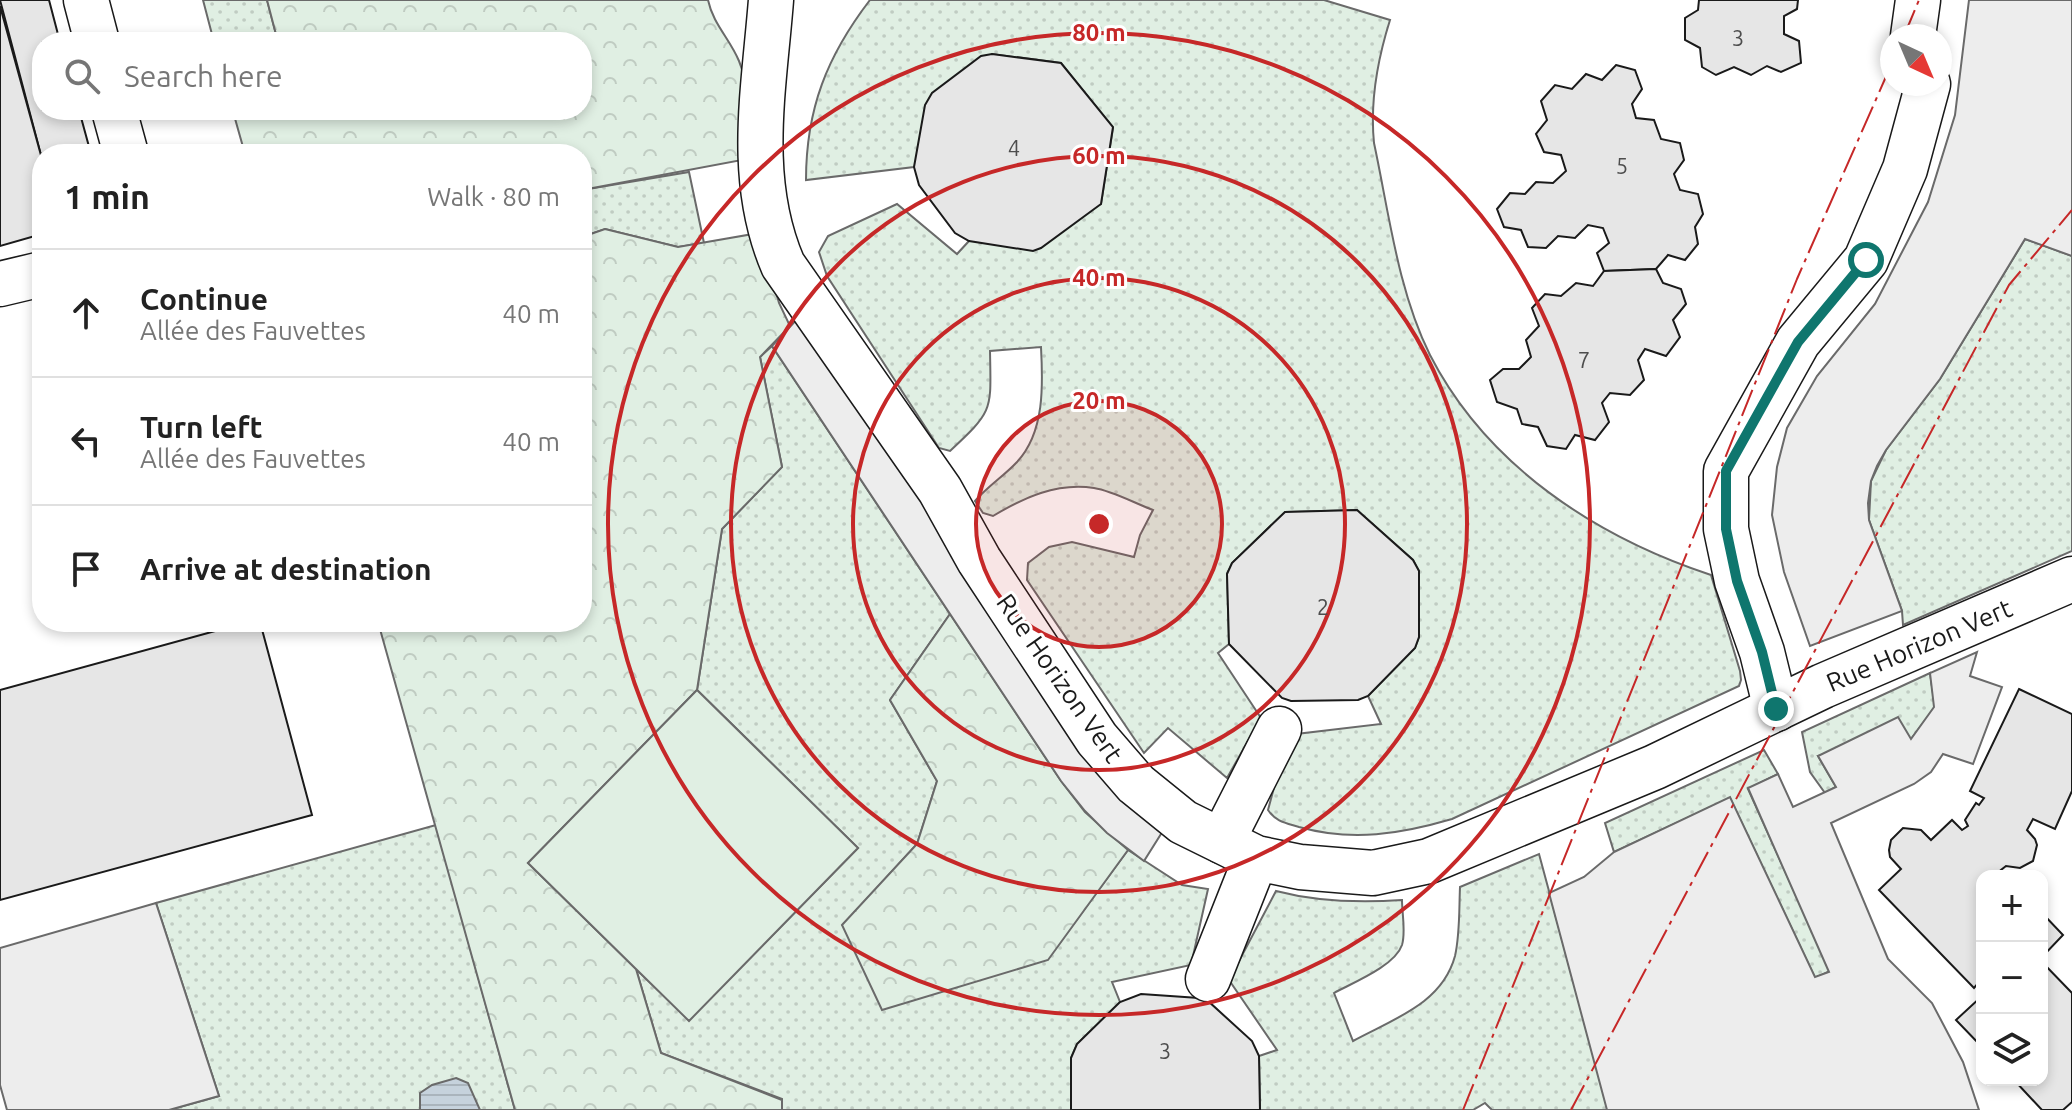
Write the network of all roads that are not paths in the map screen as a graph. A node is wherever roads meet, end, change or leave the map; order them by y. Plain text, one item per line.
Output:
1 (86, 0) edge
2 (771, 0) edge
3 (1918, 0) edge
4 (1915, 24) edge
5 (94, 32) edge
6 (1925, 96) edge
7 (117, 120) edge
8 (123, 144) edge
9 (32, 276) edge
10 (0, 284) edge
11 (2072, 579) edge
12 (1776, 709) junction
13 (1279, 729) dead end
14 (1239, 850) junction
15 (1208, 979) dead end

1 - 5 street
2 - 14 street, Rue Horizon Vert
3 - 4 street
6 - 12 street
7 - 8 street
9 - 10 street
11 - 12 street, Rue Horizon Vert
12 - 14 street, Rue Horizon Vert
13 - 14 street
14 - 15 street

